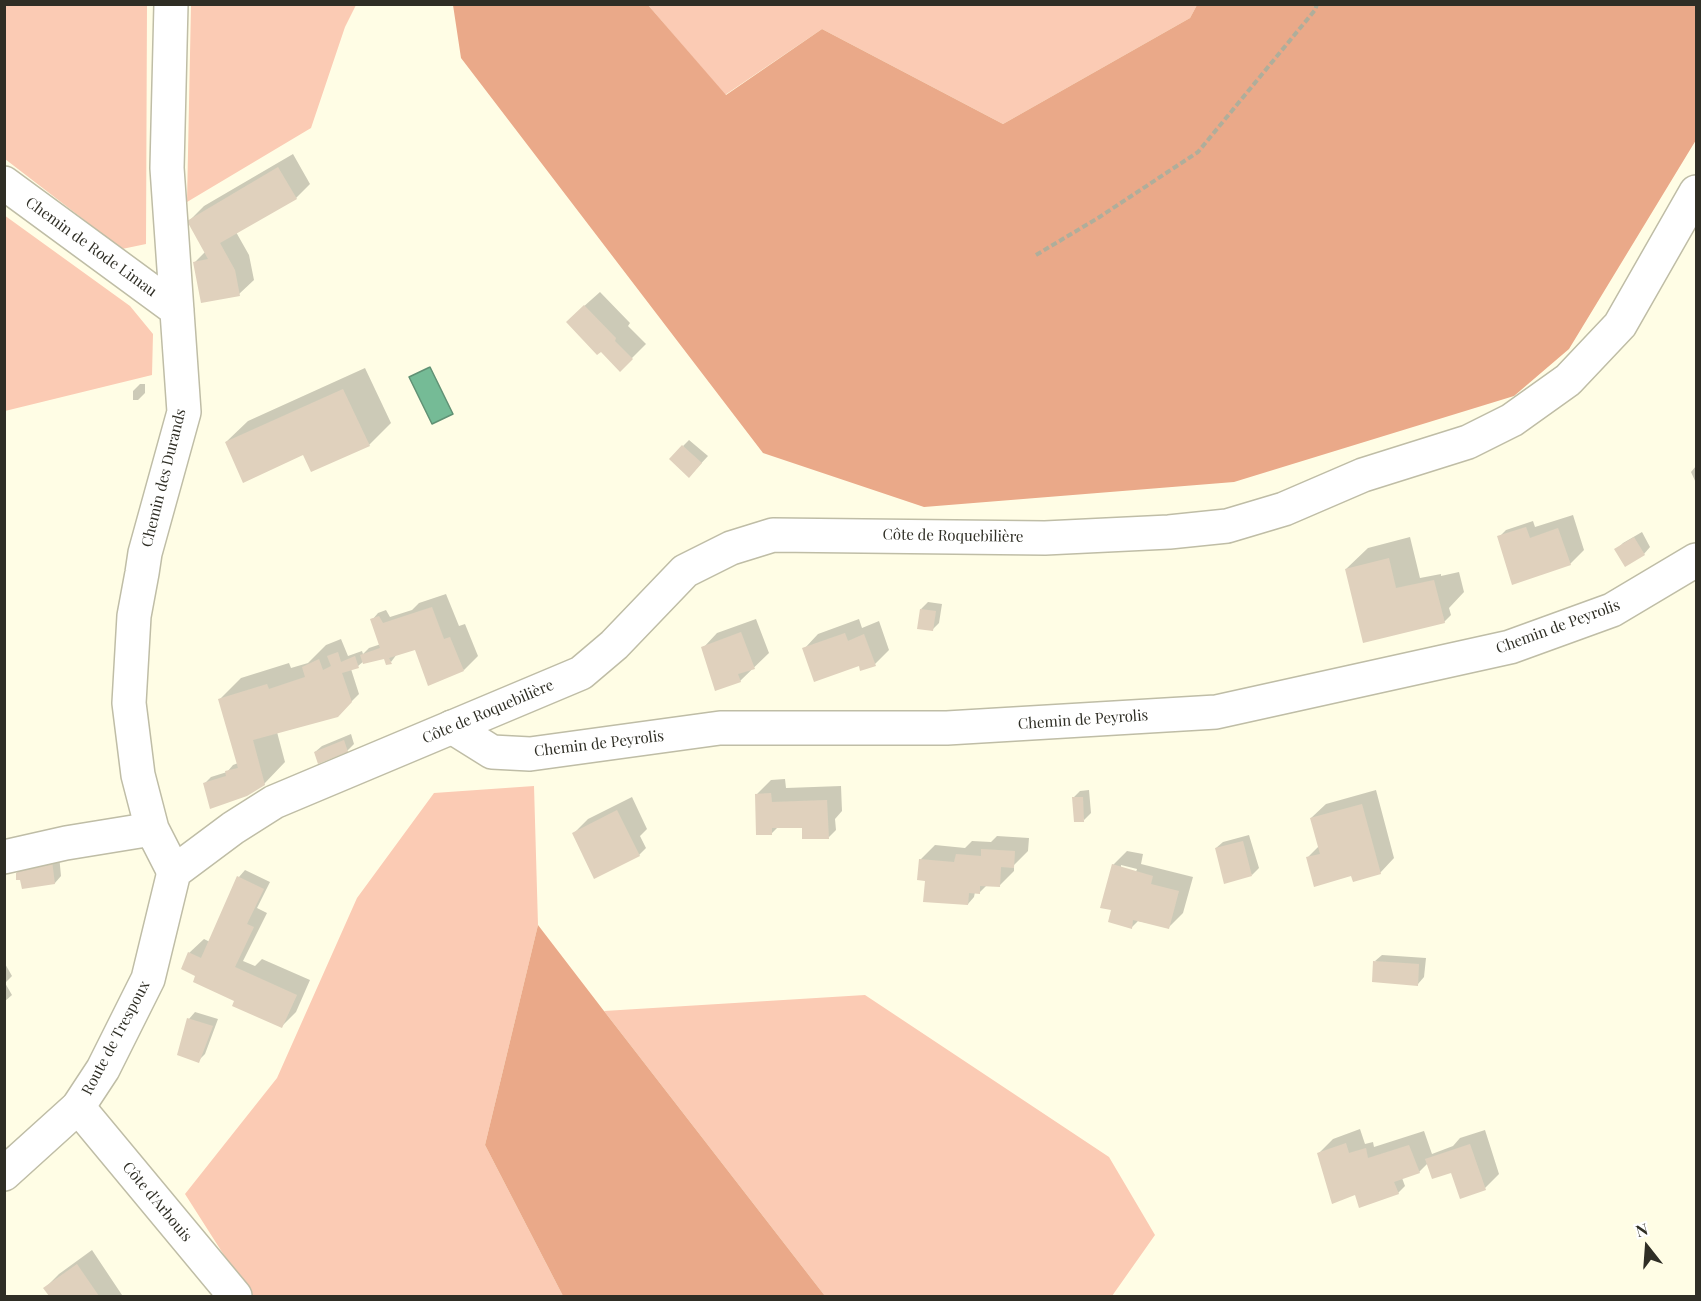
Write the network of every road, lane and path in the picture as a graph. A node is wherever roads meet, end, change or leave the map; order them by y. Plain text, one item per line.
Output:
1 (171, 4) edge
2 (1317, 4) edge
3 (4, 183) edge
4 (1696, 192) edge
5 (1036, 255) dead end
6 (177, 310) junction
7 (1696, 560) edge
8 (452, 727) junction
9 (152, 829) junction
10 (4, 857) edge
11 (174, 872) junction
12 (78, 1107) junction
13 (4, 1174) edge
14 (235, 1296) edge

1 - 6 street, Chemin des Durands
2 - 5 path
3 - 6 street, Chemin de Rode Limau
4 - 8 street, Côte de Roquebilière
6 - 9 street, Chemin des Durands
7 - 8 street, Chemin de Peyrolis
8 - 11 street, Côte de Roquebilière
9 - 10 street
9 - 11 street, Chemin des Durands
11 - 12 street, Route de Trespoux
12 - 13 street, Route de Trespoux
12 - 14 street, Côte d'Arbouis

